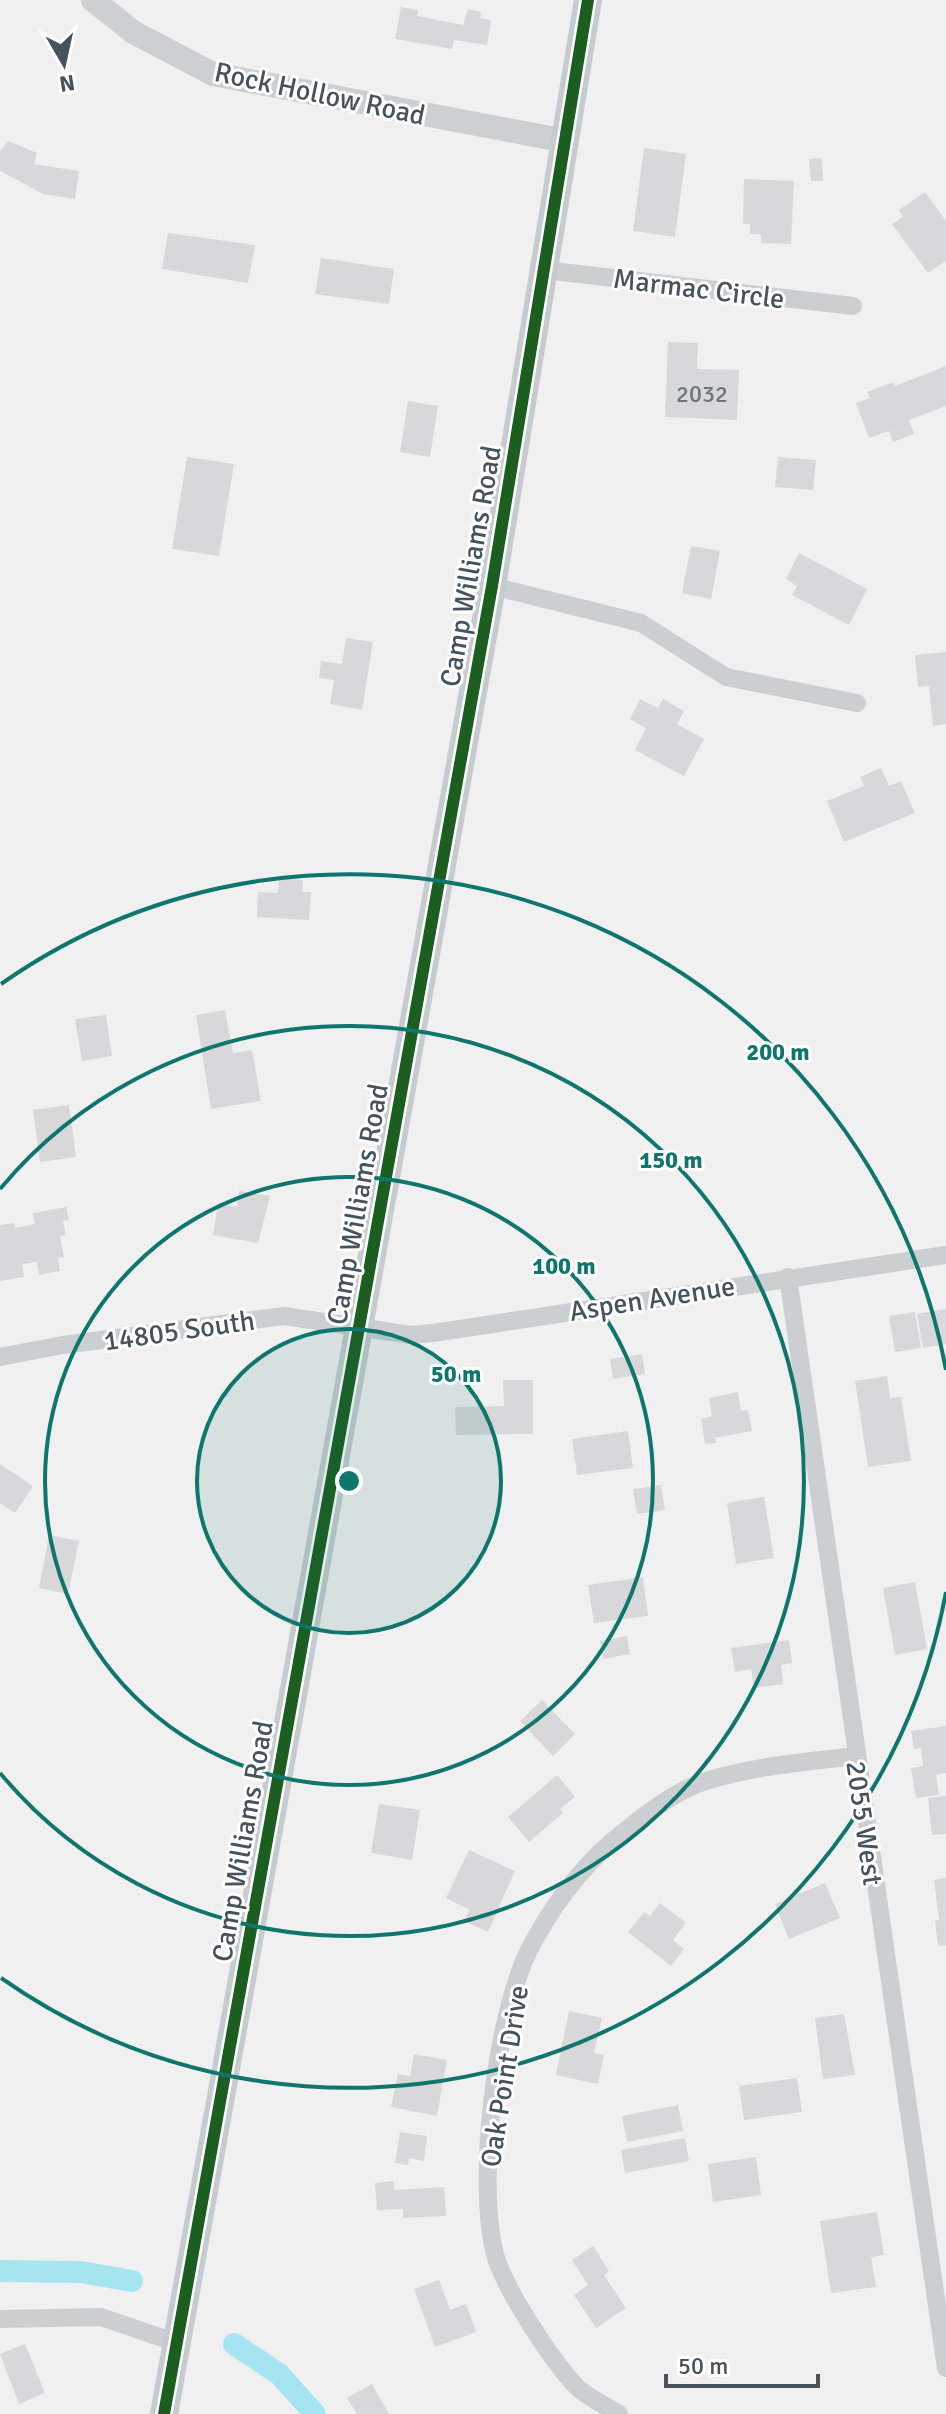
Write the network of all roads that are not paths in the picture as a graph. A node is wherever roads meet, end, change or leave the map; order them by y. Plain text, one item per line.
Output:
1 (93, 0) edge
2 (588, 0) edge
3 (566, 141) junction
4 (545, 270) junction
5 (853, 306) dead end
6 (492, 586) junction
7 (857, 703) dead end
8 (946, 1255) edge
9 (788, 1277) junction
10 (359, 1328) junction
11 (0, 1357) edge
12 (855, 1756) junction
13 (0, 2319) edge
14 (177, 2343) junction
15 (946, 2368) edge
16 (164, 2414) edge
17 (619, 2414) edge

1 - 3 street, Rock Hollow Road
2 - 3 main road, Camp Williams Road
3 - 4 main road, Camp Williams Road
4 - 5 street, Marmac Circle
4 - 6 main road, Camp Williams Road
6 - 7 street
6 - 10 main road, Camp Williams Road
8 - 9 street, Aspen Avenue
9 - 10 street, Aspen Avenue
9 - 12 street, 2055 West
10 - 11 street, 14805 South
10 - 14 main road, Camp Williams Road
12 - 15 street, 2055 West
12 - 17 street, Oak Point Drive
13 - 14 street
14 - 16 main road, Camp Williams Road

